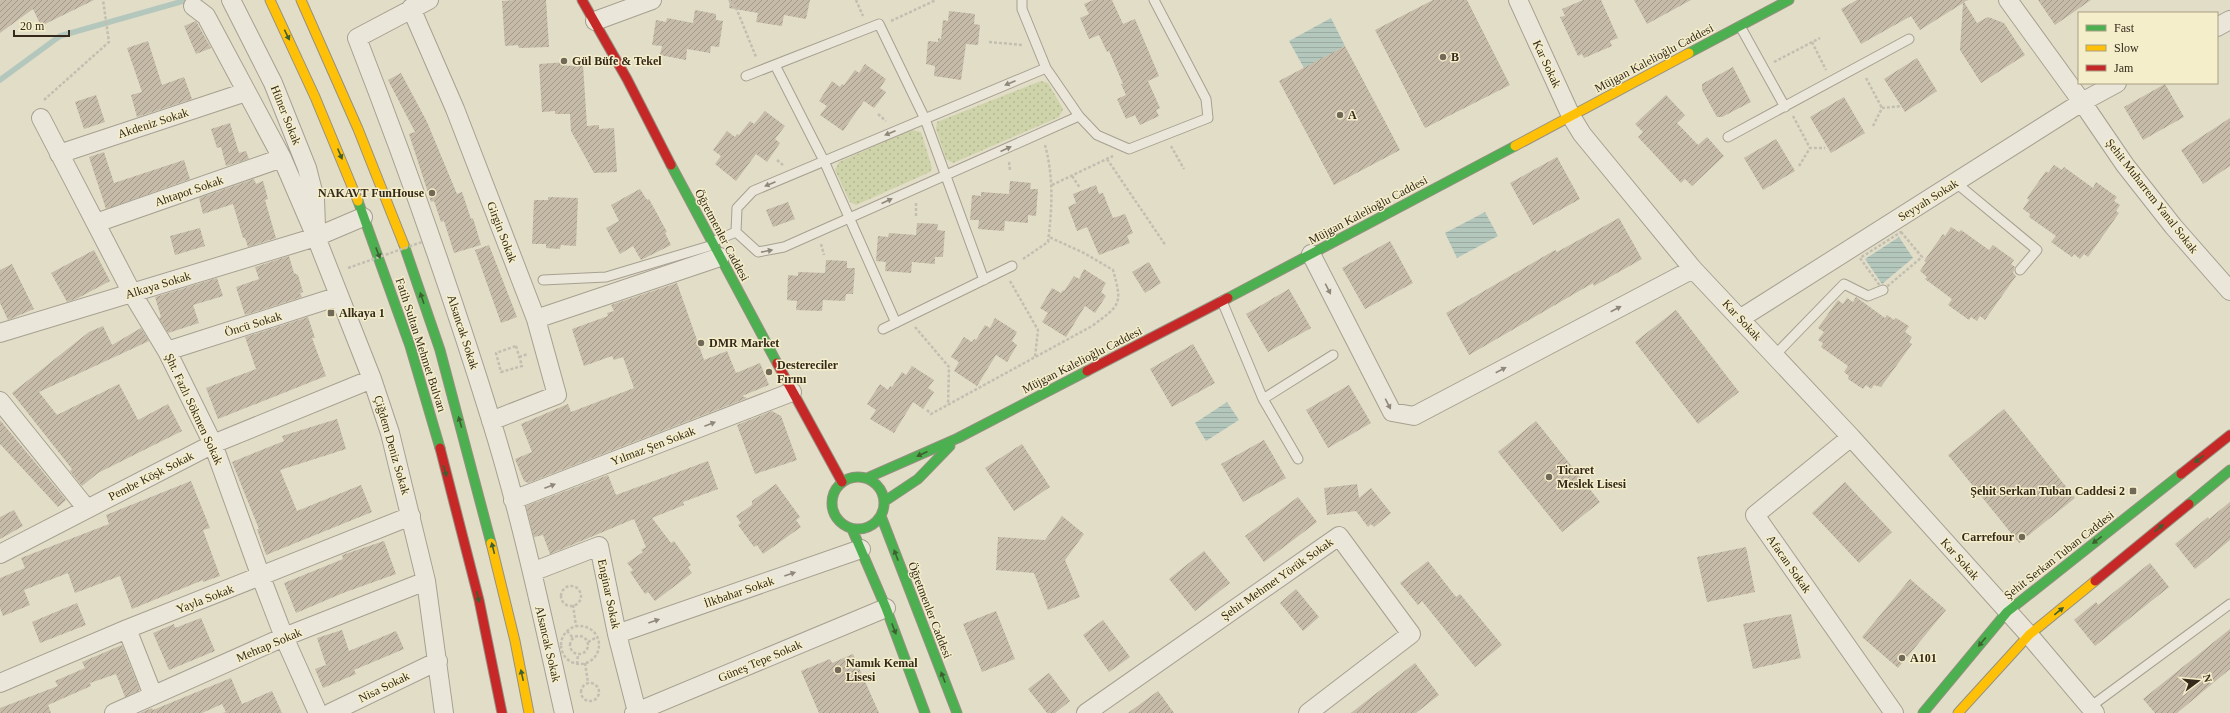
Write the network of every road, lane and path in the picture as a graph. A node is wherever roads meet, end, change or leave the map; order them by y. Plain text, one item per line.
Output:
1 (103, 0) edge
2 (231, 0) edge
3 (270, 0) edge
4 (301, 0) edge
5 (429, 0) edge
6 (582, 0) edge
7 (652, 0) edge
8 (729, 0) edge
9 (936, 0) edge
10 (1022, 0) edge
11 (1154, 0) edge
12 (1518, 0) edge
13 (1789, 0) edge
14 (2008, 0) edge
15 (193, 6) dead end
16 (411, 8) junction
17 (2230, 20) edge
18 (595, 21) junction
19 (1740, 25) junction
20 (880, 26) junction
21 (2218, 26) edge
22 (1820, 38) dead end
23 (1909, 39) dead end
24 (989, 42) dead end
25 (1812, 42) junction
26 (1037, 46) junction
27 (775, 65) junction
28 (1860, 66) junction
29 (1763, 67) junction
30 (1046, 68) junction
31 (761, 70) junction
32 (746, 76) dead end
33 (1832, 81) junction
34 (2115, 84) edge
35 (246, 92) junction
36 (2082, 102) junction
37 (1786, 106) junction
38 (1902, 106) dead end
39 (1882, 108) junction
40 (1079, 116) junction
41 (1571, 116) junction
42 (41, 118) joint
43 (925, 119) junction
44 (1873, 126) dead end
45 (1041, 133) junction
46 (1165, 135) junction
47 (1728, 137) dead end
48 (1810, 148) junction
49 (1825, 148) dead end
50 (1129, 149) junction
51 (60, 154) junction
52 (282, 158) junction
53 (1107, 160) junction
54 (824, 161) junction
55 (1799, 166) dead end
56 (1184, 169) dead end
57 (945, 175) junction
58 (1072, 176) junction
59 (1955, 182) junction
60 (1052, 185) junction
61 (1080, 188) dead end
62 (363, 217) junction
63 (850, 218) junction
64 (96, 223) junction
65 (736, 232) junction
66 (316, 237) junction
67 (1049, 237) junction
68 (422, 242) dead end
69 (1166, 246) dead end
70 (715, 248) junction
71 (1310, 254) junction
72 (348, 268) dead end
73 (1008, 268) junction
74 (1693, 269) junction
75 (2020, 270) dead end
76 (543, 280) dead end
77 (984, 280) junction
78 (1883, 290) junction
79 (2230, 291) edge
80 (132, 293) junction
81 (339, 296) junction
82 (1222, 301) junction
83 (906, 318) junction
84 (1741, 318) junction
85 (536, 319) junction
86 (896, 323) junction
87 (2, 328) edge
88 (883, 329) dead end
89 (516, 346) joint
90 (167, 351) junction
91 (1333, 355) dead end
92 (1775, 356) junction
93 (1035, 357) junction
94 (372, 379) junction
95 (792, 392) junction
96 (1263, 399) junction
97 (0, 401) edge
98 (948, 405) junction
99 (927, 410) dead end
100 (492, 421) junction
101 (2230, 435) edge
102 (1851, 437) junction
103 (958, 438) junction
104 (213, 444) junction
105 (1298, 459) dead end
106 (2230, 470) edge
107 (867, 478) junction
108 (842, 482) junction
109 (513, 500) junction
110 (885, 501) junction
111 (87, 509) junction
112 (411, 516) junction
113 (881, 516) junction
114 (852, 529) junction
115 (861, 550) junction
116 (0, 554) edge
117 (532, 572) junction
118 (261, 577) junction
119 (426, 581) junction
120 (2230, 604) edge
121 (572, 605) junction
122 (886, 608) junction
123 (2007, 612) junction
124 (576, 626) junction
125 (127, 629) junction
126 (567, 631) junction
127 (617, 634) junction
128 (2029, 635) junction
129 (284, 637) junction
130 (597, 637) junction
131 (573, 639) junction
132 (588, 642) junction
133 (578, 655) junction
134 (438, 661) junction
135 (585, 663) junction
136 (577, 664) junction
137 (0, 683) edge
138 (588, 683) junction
139 (153, 695) junction
140 (2093, 710) edge
141 (635, 712) edge
142 (114, 713) edge
143 (318, 713) edge
144 (330, 713) edge
145 (444, 713) edge
146 (502, 713) edge
147 (529, 713) edge
148 (564, 713) edge
149 (925, 713) edge
150 (957, 713) edge
151 (1086, 713) edge
152 (1308, 713) edge
153 (1894, 713) edge
154 (1923, 713) edge
155 (1958, 713) edge

1 - 42 path
2 - 66 street, Hüner Sokak
3 -> 62 main road, Fatih Sultan Mehmet Bulvarı
147 -> 4 main road, Fatih Sultan Mehmet Bulvarı
5 - 16 street, Alsancak Sokak
6 - 18 main road, Öğretmenler Caddesi
7 - 18 street
8 - 31 path
9 - 20 path
10 - 26 lane
11 - 46 lane
12 - 41 street, Kar Sokak
13 - 19 main road, Müjgan Kalelioğlu Caddesi
14 - 36 street, Şehit Muharrem Yanal Sokak
15 - 35 street, Çiğdem Deniz Sokak
16 - 85 street, Girgin Sokak
16 - 100 street, Alsancak Sokak
17 - 21 street
18 - 70 main road, Öğretmenler Caddesi
19 - 29 lane
19 - 41 main road, Müjgan Kalelioğlu Caddesi
20 - 27 lane
20 - 43 lane
22 - 25 path
23 - 28 lane
24 - 26 path
25 - 29 path
25 - 33 path
26 - 30 lane
27 - 31 lane
27 - 54 lane
28 - 33 lane
28 - 39 path
29 - 37 lane
30 - 40 lane
30 -> 43 lane
31 - 32 lane
33 - 37 lane
34 - 36 street, Seyyah Sokak
35 - 51 street, Akdeniz Sokak
35 - 52 street, Çiğdem Deniz Sokak
36 - 59 street, Seyyah Sokak
36 - 79 street, Şehit Muharrem Yanal Sokak
37 - 47 lane
37 - 48 path
38 - 39 path
39 - 44 path
40 - 45 lane
40 - 50 lane
41 - 71 main road, Müjgan Kalelioğlu Caddesi
41 - 74 street, Kar Sokak
42 - 51 street, Şht. Fazlı Sökmen Sokak
43 -> 54 lane
43 - 57 lane
57 -> 45 lane
45 - 60 path
46 - 50 lane
46 - 56 path
48 - 49 path
48 - 55 path
50 - 53 path
51 - 64 street, Şht. Fazlı Sökmen Sokak
52 - 64 street, Ahtapot Sokak
52 - 66 street, Çiğdem Deniz Sokak
53 - 58 path
53 - 69 path
54 - 63 lane
54 -> 65 lane
63 -> 57 lane
57 - 77 lane
58 - 60 path
58 - 61 path
59 - 75 lane
59 - 84 street, Seyyah Sokak
60 - 67 path
62 - 66 street
62 -> 146 main road, Fatih Sultan Mehmet Bulvarı
65 -> 63 lane
63 - 86 lane
64 - 80 street, Şht. Fazlı Sökmen Sokak
65 - 70 lane
66 - 80 street, Alkaya Sokak
66 - 81 street, Çiğdem Deniz Sokak
67 - 73 path
67 - 93 path
68 - 72 path, bridge
70 - 76 lane
70 - 85 street
70 - 95 main road, Öğretmenler Caddesi
71 -> 74 street
71 - 82 main road, Müjgan Kalelioğlu Caddesi
73 - 77 lane
73 - 93 path
74 - 84 street, Kar Sokak
77 - 83 lane
78 - 78 path
78 - 92 lane
80 - 87 street, Alkaya Sokak
80 - 90 street, Şht. Fazlı Sökmen Sokak
81 - 90 street, Öncü Sokak
81 - 94 street, Çiğdem Deniz Sokak
82 - 96 lane
82 - 103 main road, Müjgan Kalelioğlu Caddesi
83 - 86 lane
83 - 98 path
84 - 92 street, Kar Sokak
85 - 100 street, Girgin Sokak
86 - 88 lane
89 - 89 path
90 - 104 street, Şht. Fazlı Sökmen Sokak
91 - 96 lane
92 - 102 street, Kar Sokak
93 - 98 path
94 - 104 street, Pembe Köşk Sokak
94 - 112 street, Çiğdem Deniz Sokak
95 - 108 main road, Öğretmenler Caddesi
109 -> 95 street, Yılmaz Şen Sokak
96 - 105 lane
97 - 111 street
98 - 99 path
100 - 109 street, Alsancak Sokak
101 -> 123 main road, Şehit Serkan Tuban Caddesi
102 - 123 street, Kar Sokak
102 - 153 street, Afacan Sokak
103 -> 107 main road, Müjgan Kalelioğlu Caddesi
103 - 110 main road, Müjgan Kalelioğlu Caddesi
104 - 111 street, Pembe Köşk Sokak
104 - 118 street, Şht. Fazlı Sökmen Sokak
128 -> 106 main road
107 - 108 main road
107 - 110 main road
108 - 114 main road
109 - 117 street, Alsancak Sokak
110 - 113 main road
111 - 116 street, Pembe Köşk Sokak
112 - 118 street, Yayla Sokak
112 - 119 street, Çiğdem Deniz Sokak
113 - 114 main road
150 -> 113 main road, Öğretmenler Caddesi
114 - 115 main road
115 - 122 main road
127 -> 115 street, İlkbahar Sokak
117 - 127 street, Enginar Sokak
117 - 148 street, Alsancak Sokak
118 - 125 street, Yayla Sokak
118 - 129 street, Şht. Fazlı Sökmen Sokak
119 - 129 street, Mehtap Sokak
119 - 134 street, Çiğdem Deniz Sokak
120 - 140 lane
121 - 121 path
121 - 124 path
122 - 141 street, Güneş Tepe Sokak
122 -> 149 main road
123 - 128 street, Kar Sokak
123 -> 154 main road, Şehit Serkan Tuban Caddesi
124 - 126 path
124 - 130 path
125 - 137 street, Yayla Sokak
125 - 139 street
126 - 131 path
126 - 136 path
127 - 141 street, Enginar Sokak
128 - 140 street, Kar Sokak
128 - 155 main road
129 - 139 street, Mehtap Sokak
129 - 143 street, Şht. Fazlı Sökmen Sokak
130 - 132 path
130 - 135 path
131 - 132 path
131 - 133 path
132 - 133 path
133 - 136 path
134 - 144 street, Nisa Sokak
134 - 145 street, Çiğdem Deniz Sokak
135 - 136 path
135 - 138 path
138 - 138 path
139 - 142 street, Mehtap Sokak
151 - 152 street, Şehit Mehmet Yörük Sokak

